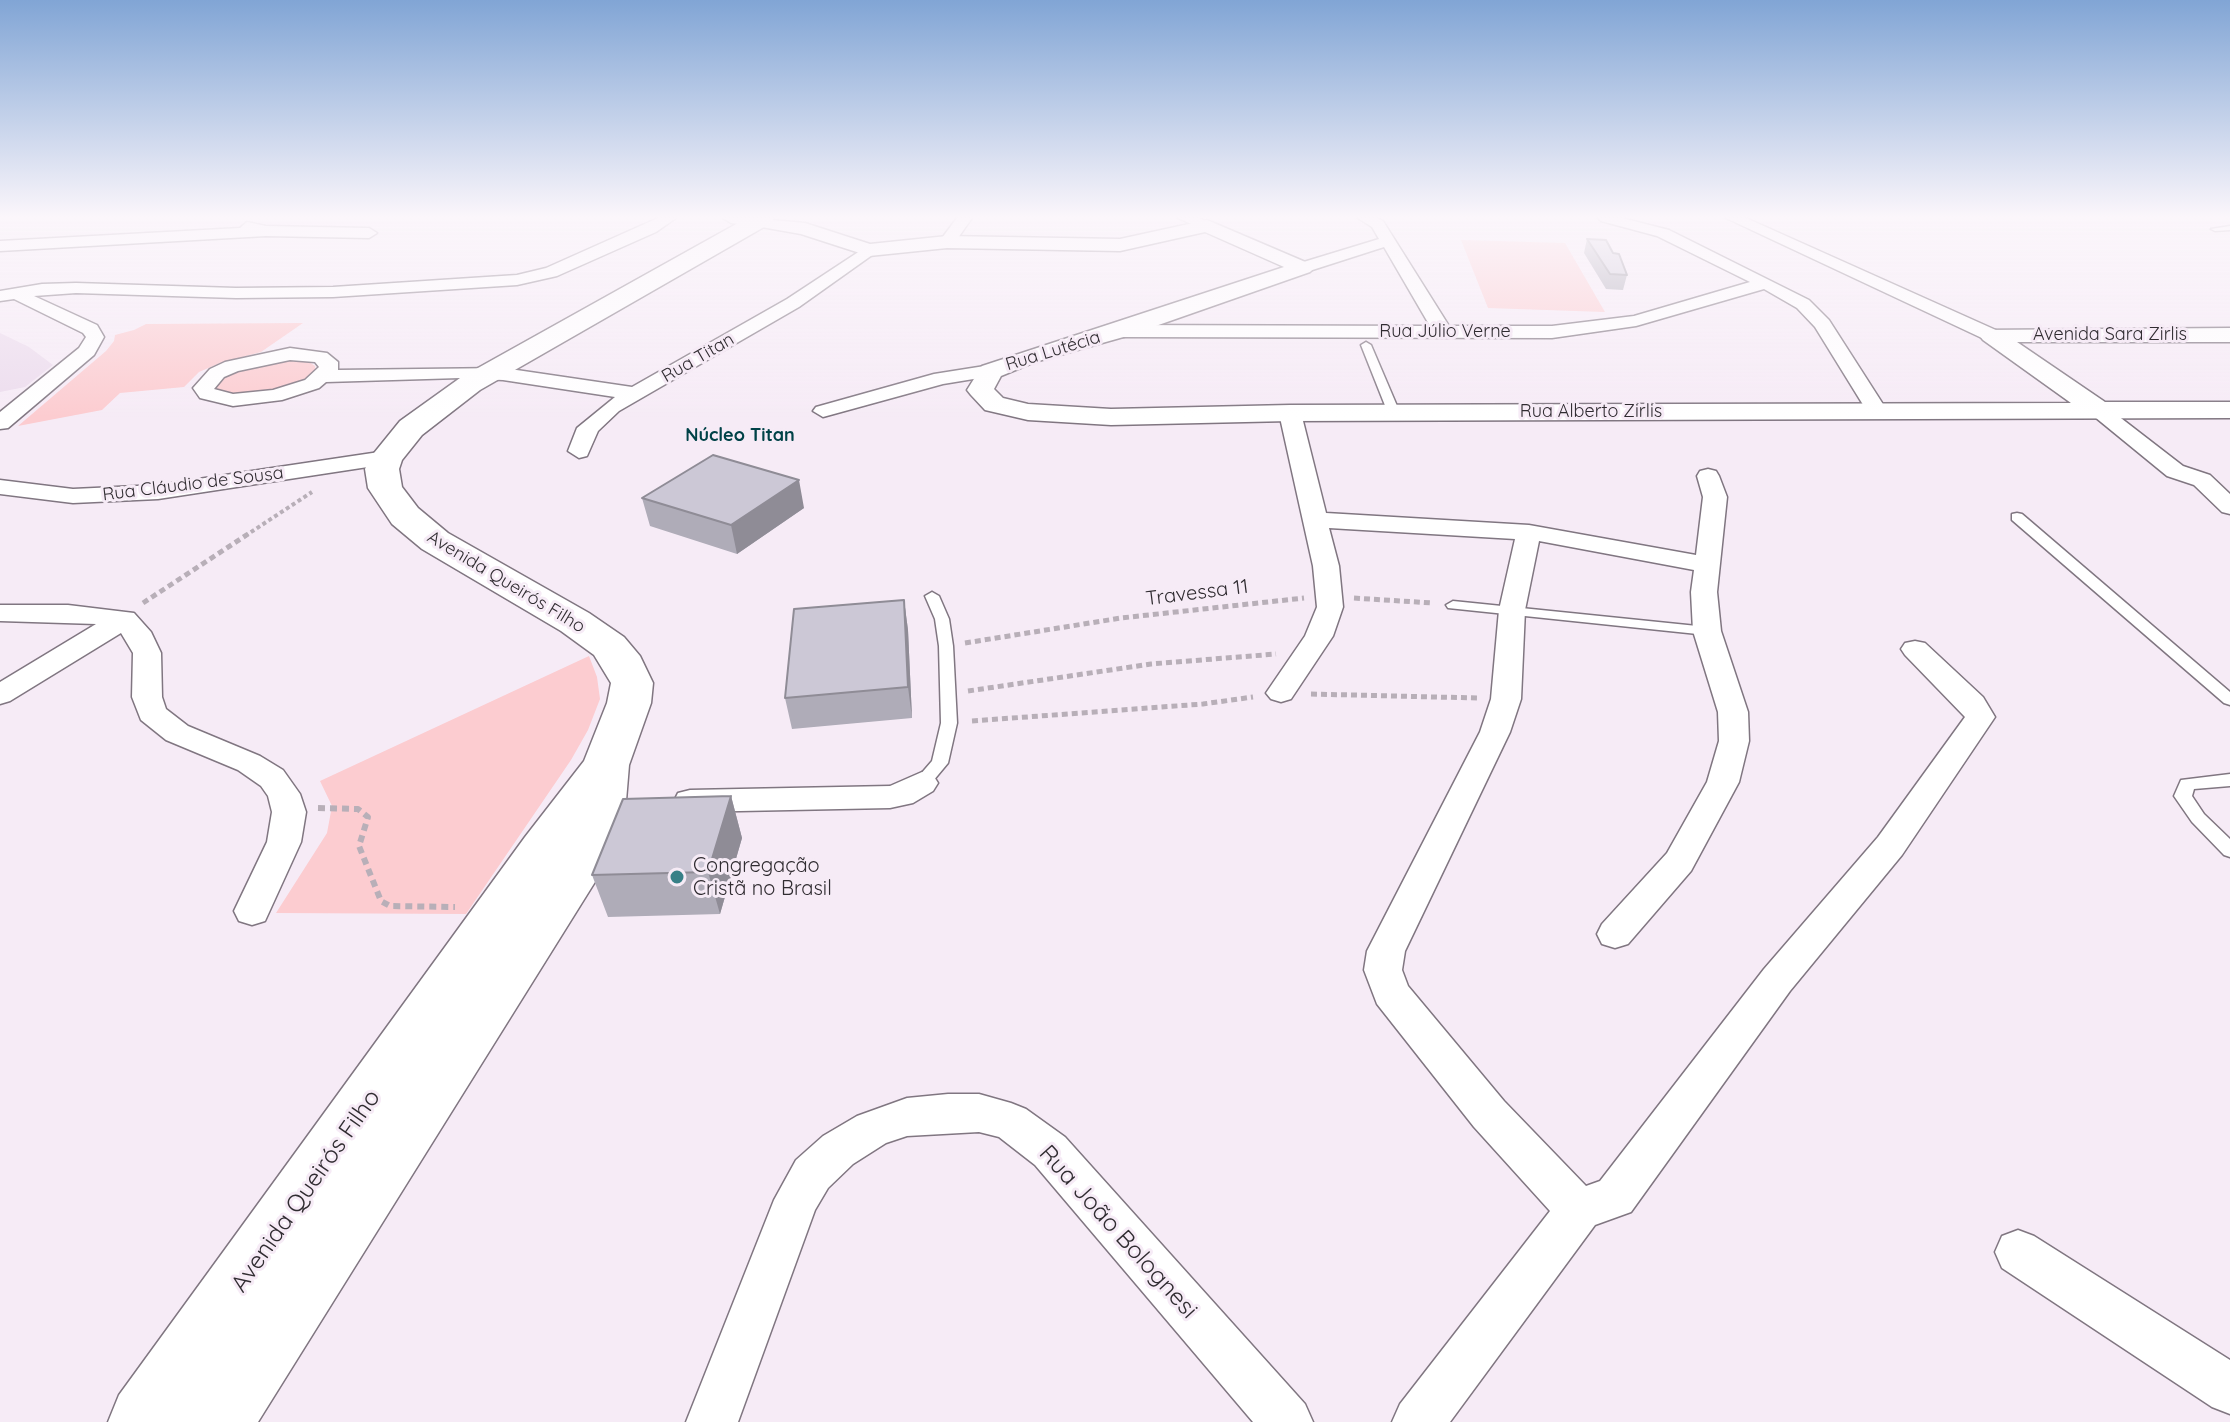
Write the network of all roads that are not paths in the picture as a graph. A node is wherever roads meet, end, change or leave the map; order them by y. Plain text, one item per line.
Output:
1 (470, 284) edge
2 (645, 284) edge
3 (820, 284) edge
4 (1255, 284) edge
5 (1414, 284) edge
6 (1761, 284) edge
7 (1767, 284) edge
8 (1880, 284) edge
9 (4, 293) edge
10 (1119, 331) junction
11 (1443, 332) junction
12 (1991, 335) junction
13 (2230, 335) edge
14 (1366, 345) dead end
15 (991, 371) junction
16 (485, 375) junction
17 (324, 376) junction
18 (636, 394) junction
19 (2097, 409) junction
20 (2230, 410) edge
21 (823, 411) dead end
22 (1877, 412) junction
23 (1290, 413) junction
24 (1394, 413) junction
25 (0, 423) edge
26 (579, 451) dead end
27 (386, 458) junction
28 (1708, 476) dead end
29 (2202, 480) junction
30 (2230, 480) edge
31 (0, 487) edge
32 (2230, 507) edge
33 (2017, 517) dead end
34 (1315, 520) junction
35 (1529, 532) junction
36 (1706, 565) junction
37 (932, 596) dead end
38 (1453, 605) road end
39 (1512, 610) junction
40 (0, 613) edge
41 (124, 619) junction
42 (1707, 631) junction
43 (1915, 649) dead end
44 (1281, 693) road end
45 (0, 695) edge
46 (2230, 700) edge
47 (2230, 780) edge
48 (922, 783) joint
49 (615, 795) junction
50 (2230, 850) edge
51 (252, 911) dead end
52 (1615, 934) dead end
53 (359, 1156) junction
54 (1579, 1210) junction
55 (2018, 1252) dead end
56 (2230, 1389) edge
57 (146, 1422) edge
58 (215, 1422) edge
59 (712, 1422) edge
60 (1287, 1422) edge
61 (1418, 1422) edge

1 - 9 street
2 - 16 main road
3 - 18 street, Rua Titan
4 - 10 street, Rua Lutécia
5 - 11 street
6 - 11 street, Rua Júlio Verne
7 - 22 street
8 - 12 street
9 - 25 street
10 - 11 street, Rua Júlio Verne
10 - 15 street, Rua Lutécia
12 - 13 street, Avenida Sara Zirlis
12 - 19 street
14 - 24 lane
15 - 21 street
15 - 23 street, Rua Alberto Zirlis
16 - 17 street
16 - 18 street
16 - 27 main road
17 - 17 street
18 - 26 street, Rua Titan
19 - 20 street, Rua Alberto Zirlis
19 - 22 street, Rua Alberto Zirlis
19 - 29 street
22 - 24 street, Rua Alberto Zirlis
23 - 24 street, Rua Alberto Zirlis
23 - 34 street
27 - 31 street, Rua Cláudio de Sousa
27 - 49 main road, Avenida Queirós Filho
28 - 36 street
29 - 30 street
29 - 32 street
33 - 46 lane
34 - 35 street
34 - 44 street
35 - 36 street
35 - 39 street
36 - 42 street
37 - 48 lane
38 - 39 lane
39 - 42 lane
39 - 54 street
40 - 41 street
41 - 45 street
41 - 51 street
42 - 52 street
43 - 54 street
47 - 50 lane
48 - 49 street
49 - 53 main road, Avenida Queirós Filho
53 - 57 main road, Avenida Queirós Filho
53 - 58 main road, Avenida Queirós Filho
54 - 61 street
55 - 56 street
59 - 60 street, Rua João Bolognesi

